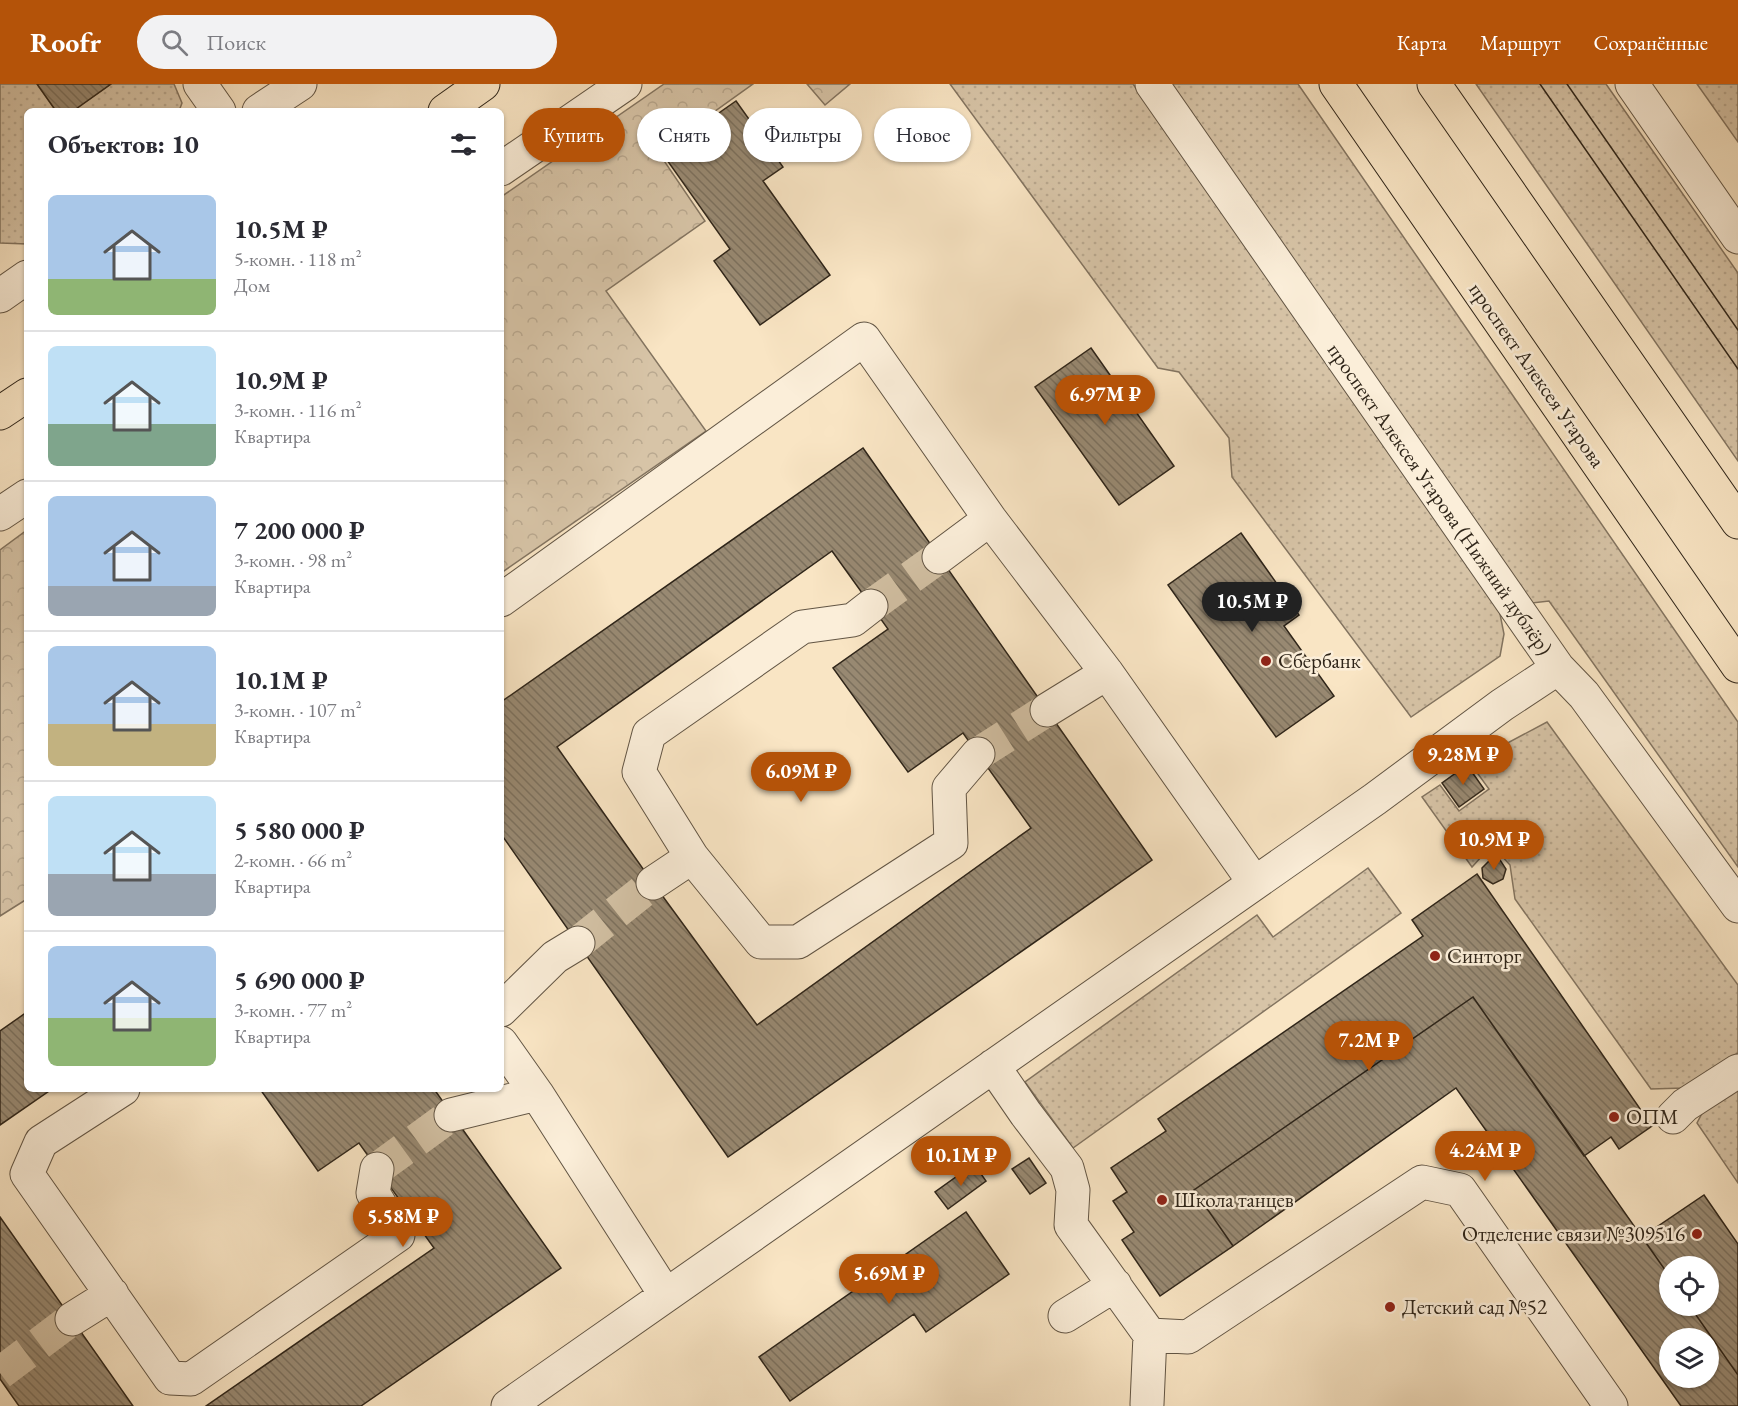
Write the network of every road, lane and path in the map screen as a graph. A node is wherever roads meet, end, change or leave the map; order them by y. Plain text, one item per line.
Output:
1 (200, 84) edge
2 (300, 84) edge
3 (483, 84) edge
4 (625, 84) edge
5 (1152, 84) edge
6 (1336, 84) edge
7 (1434, 84) edge
8 (1632, 84) edge
9 (217, 108) edge
10 (264, 108) edge
11 (449, 108) edge
12 (504, 168) edge
13 (1738, 237) edge
14 (24, 397) edge
15 (0, 413) edge
16 (24, 498) edge
17 (0, 514) edge
18 (990, 519) junction
19 (1738, 522) edge
20 (939, 557) tunnel mouth
21 (504, 598) edge
22 (871, 606) tunnel mouth
23 (1738, 666) edge
24 (1558, 668) junction
25 (1107, 673) junction
26 (1047, 710) tunnel mouth
27 (978, 754) tunnel mouth
28 (692, 857) junction
29 (1254, 882) junction
30 (653, 883) tunnel mouth
31 (1738, 906) edge
32 (578, 943) tunnel mouth
33 (504, 1008) edge
34 (504, 1047) edge
35 (993, 1066) junction
36 (1738, 1071) edge
37 (118, 1092) edge
38 (537, 1095) junction
39 (451, 1115) tunnel mouth
40 (1673, 1117) dead end
41 (377, 1169) dead end
42 (1115, 1285) junction
43 (112, 1294) junction
44 (665, 1294) junction
45 (1065, 1316) dead end
46 (72, 1319) tunnel mouth
47 (1150, 1335) junction
48 (1147, 1404) dead end
49 (508, 1406) edge
50 (1611, 1406) edge

1 - 9 street
2 - 10 street
3 - 11 main road
4 - 12 street
5 - 24 street, проспект Алексея Угарова (Нижний дублёр)
6 - 23 main road, проспект Алексея Угарова
7 - 19 main road
8 - 13 street
14 - 15 main road
16 - 17 street
18 - 20 street
18 - 21 street
18 - 25 street
22 - 28 street
24 - 29 street
24 - 31 street, проспект Алексея Угарова (Нижний дублёр)
25 - 26 street
25 - 29 street
27 - 28 street
28 - 30 street
29 - 35 street
32 - 33 street
34 - 38 street
35 - 42 street
35 - 44 street
36 - 40 street
37 - 43 street
38 - 39 street
38 - 44 street
41 - 43 street
42 - 45 street
42 - 47 street
43 - 46 street
44 - 49 street
47 - 48 street
47 - 50 street

